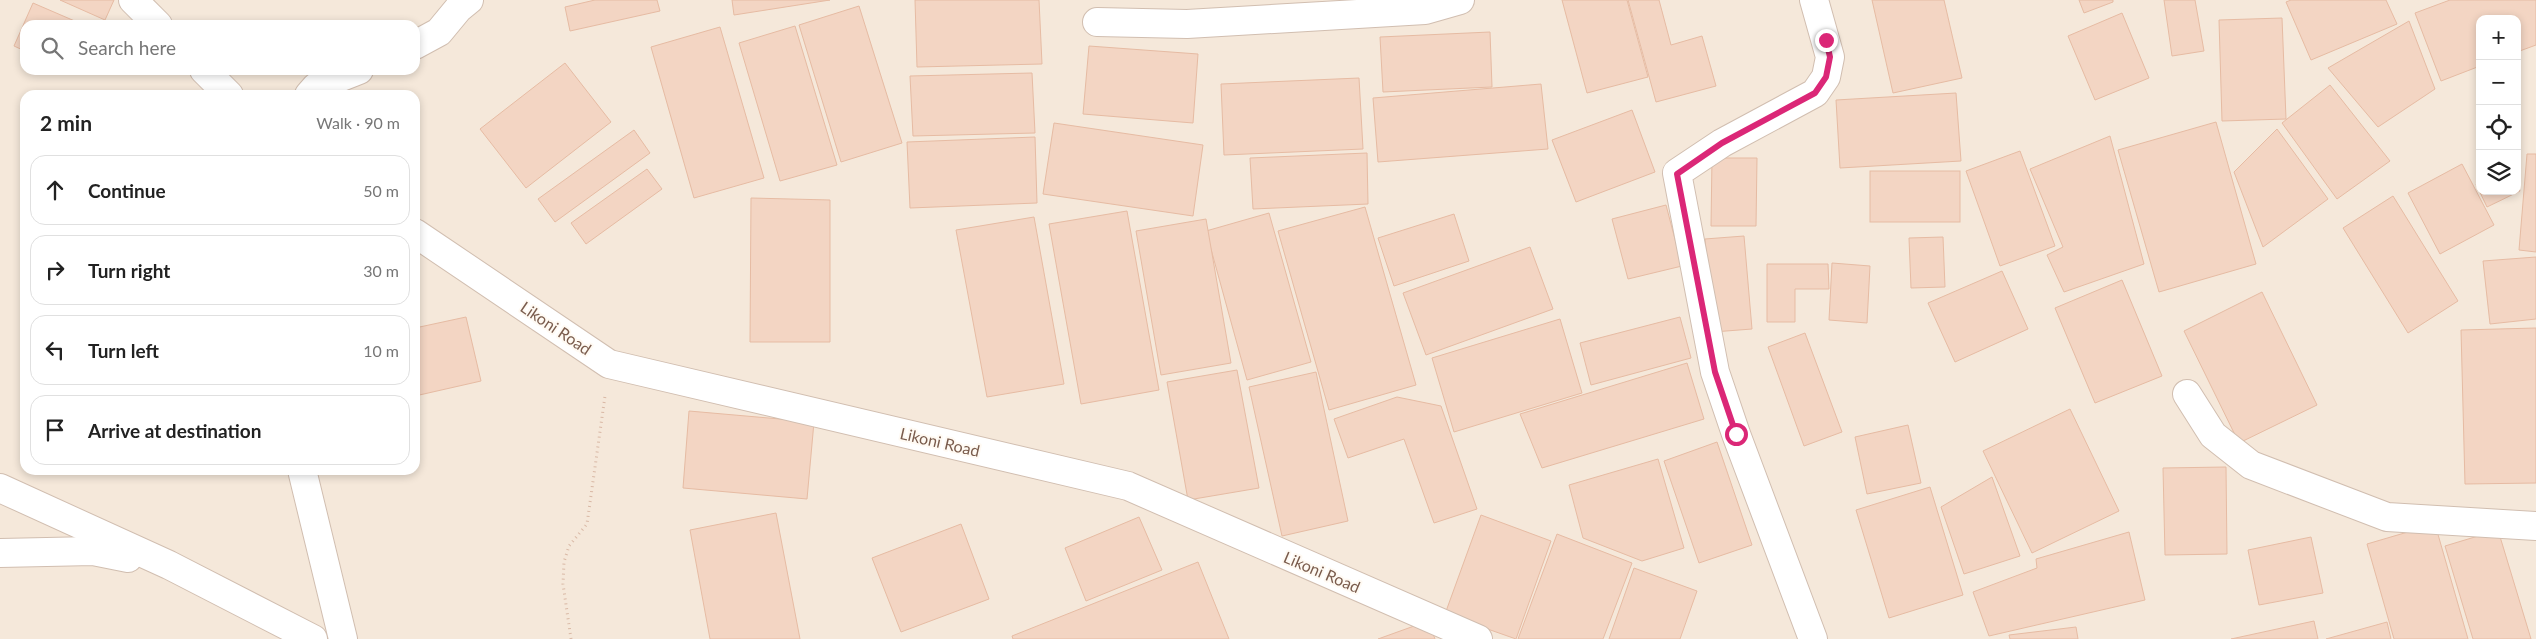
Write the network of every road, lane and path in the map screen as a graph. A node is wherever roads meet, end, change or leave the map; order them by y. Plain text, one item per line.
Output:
1 (133, 0) edge
2 (469, 0) edge
3 (1460, 0) edge
4 (1814, 0) edge
5 (153, 20) edge
6 (1097, 22) dead end
7 (420, 42) edge
8 (209, 75) edge
9 (346, 75) edge
10 (224, 90) edge
11 (313, 90) edge
12 (420, 236) edge
13 (609, 364) junction
14 (2188, 394) dead end
15 (303, 475) edge
16 (0, 488) edge
17 (2536, 526) edge
18 (0, 552) edge
19 (169, 565) junction
20 (313, 639) edge
21 (342, 639) edge
22 (571, 639) edge
23 (1478, 639) edge
24 (1814, 639) edge

1 - 5 street
2 - 7 street
3 - 6 street
4 - 24 street
8 - 10 street
9 - 11 street
12 - 13 street, Likoni Road
13 - 22 path
13 - 23 street, Likoni Road
14 - 17 street
15 - 21 street
16 - 19 street
18 - 19 street
19 - 20 street

